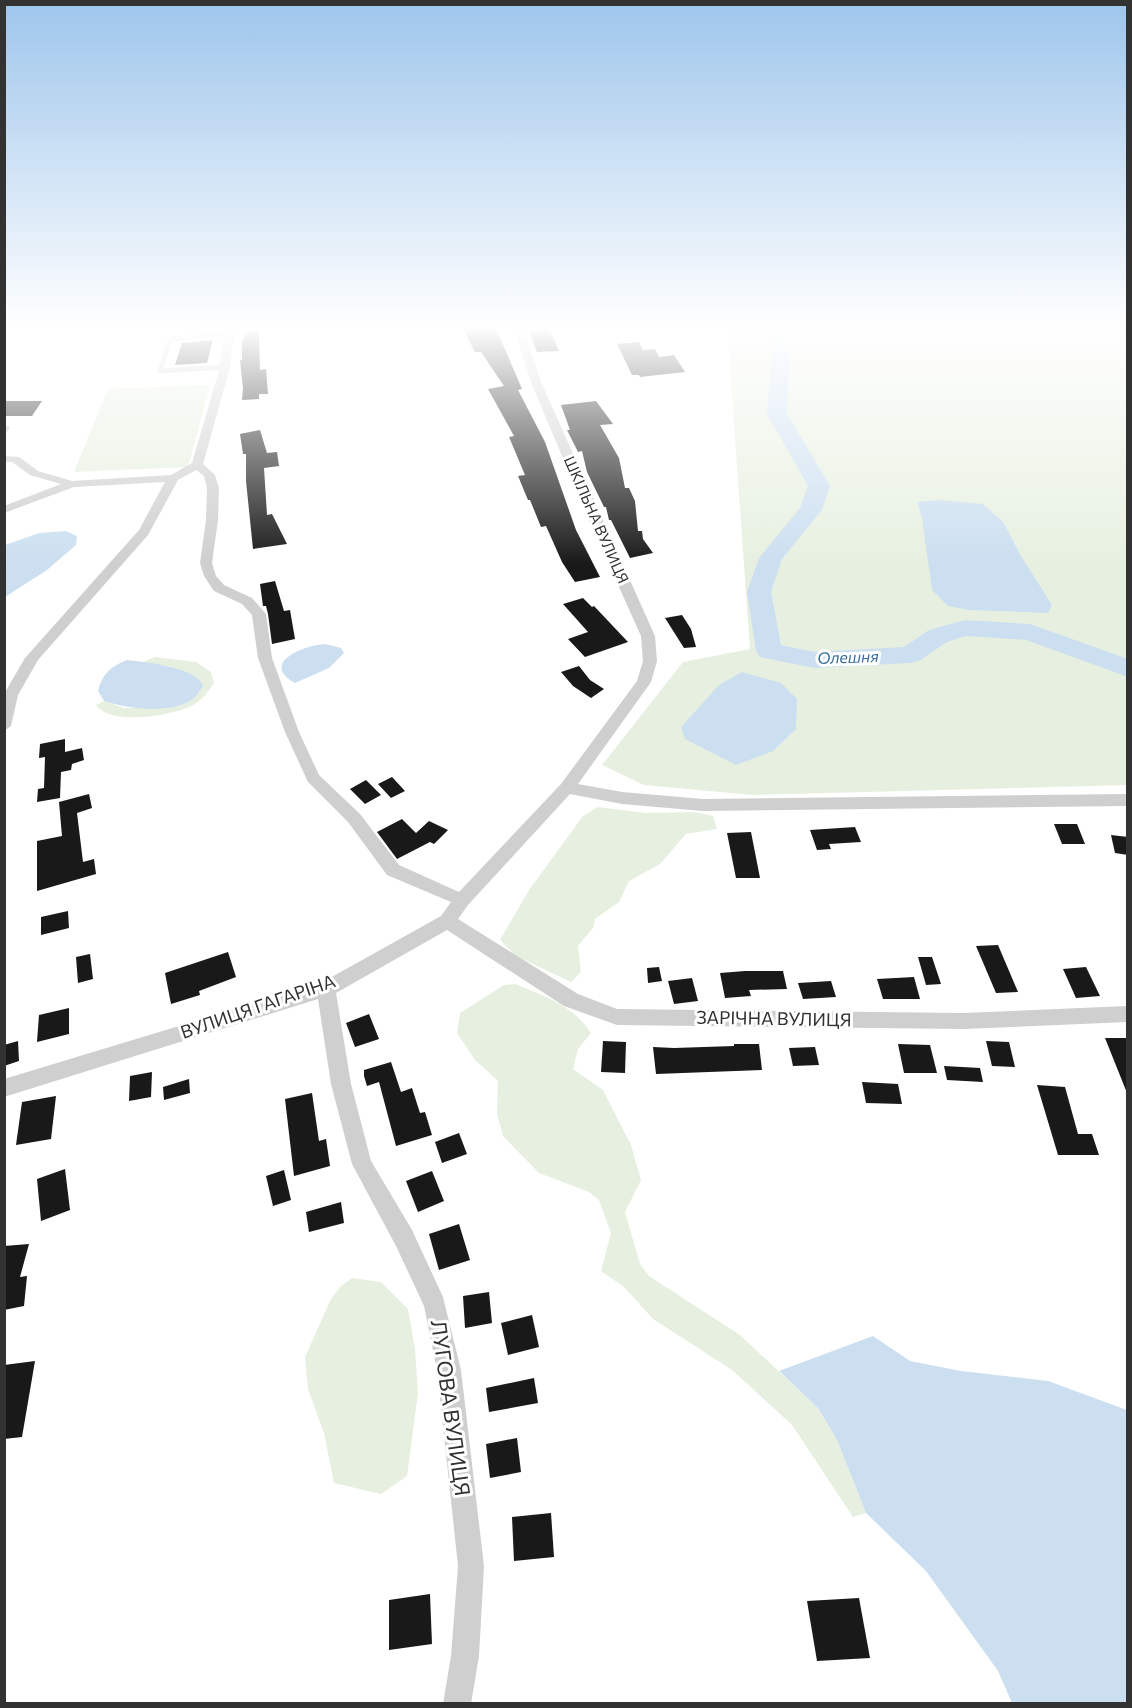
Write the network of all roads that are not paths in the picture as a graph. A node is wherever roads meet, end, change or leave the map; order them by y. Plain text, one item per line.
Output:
1 (214, 405) edge
2 (545, 405) edge
3 (4, 459) edge
4 (197, 465) junction
5 (173, 478) junction
6 (72, 484) junction
7 (4, 510) edge
8 (644, 682) joint
9 (4, 726) edge
10 (567, 788) junction
11 (1128, 800) edge
12 (462, 900) junction
13 (447, 921) junction
14 (326, 988) junction
15 (1128, 1014) edge
16 (4, 1088) edge
17 (457, 1704) edge

1 - 4 street
2 - 8 street, ШКІЛЬНА ВУЛИЦЯ
3 - 6 street
4 - 5 street
4 - 12 street
5 - 6 street
5 - 9 street
6 - 7 street
8 - 10 street, ВУЛИЦЯ ГАГАРІНА
10 - 11 street
10 - 12 street, ВУЛИЦЯ ГАГАРІНА
12 - 13 street, ВУЛИЦЯ ГАГАРІНА
13 - 14 street, ВУЛИЦЯ ГАГАРІНА
13 - 15 street, ЗАРІЧНА ВУЛИЦЯ
14 - 16 street, ВУЛИЦЯ ГАГАРІНА
14 - 17 street, ЛУГОВА ВУЛИЦЯ

